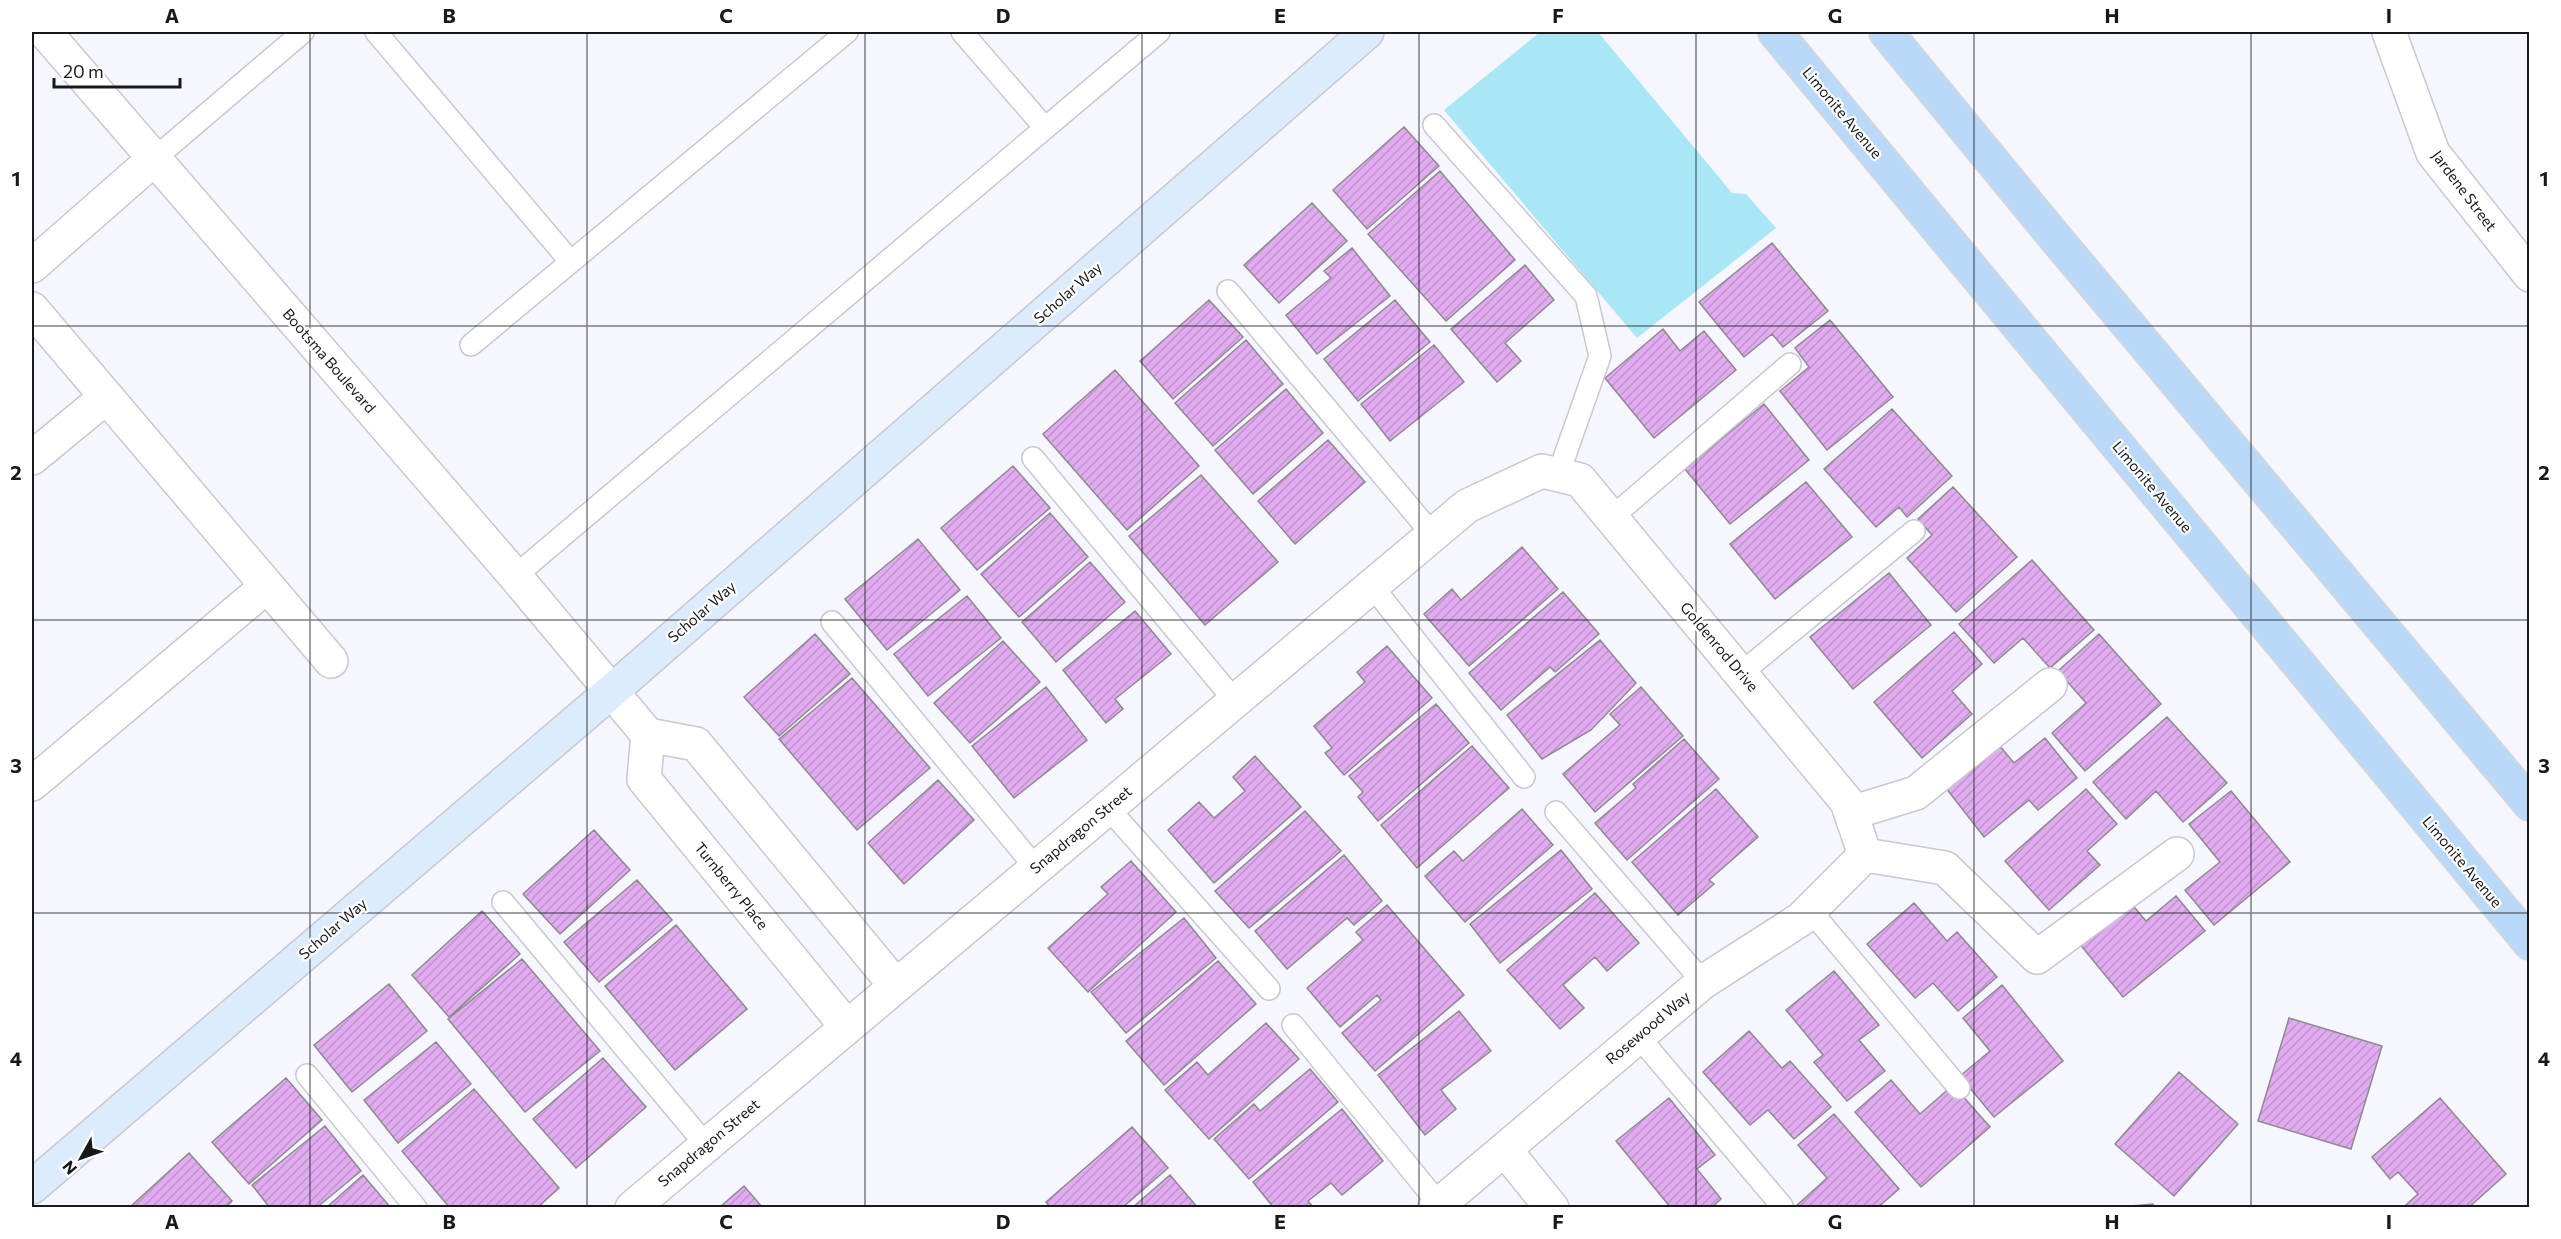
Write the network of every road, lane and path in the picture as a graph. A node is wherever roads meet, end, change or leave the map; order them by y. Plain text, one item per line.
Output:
1 (45, 32) edge
2 (303, 32) edge
3 (376, 32) edge
4 (847, 32) edge
5 (962, 32) edge
6 (1160, 32) edge
7 (1366, 32) edge
8 (1774, 32) edge
9 (1886, 32) edge
10 (2389, 32) edge
11 (1434, 125) dead end
12 (1045, 128) junction
13 (154, 159) junction
14 (570, 261) junction
15 (32, 266) edge
16 (2529, 275) edge
17 (1228, 291) dead end
18 (32, 309) edge
19 (471, 345) dead end
20 (1790, 364) dead end
21 (106, 397) junction
22 (32, 458) edge
23 (1033, 458) dead end
24 (1550, 473) junction
25 (1611, 518) junction
26 (1914, 531) dead end
27 (1433, 535) junction
28 (515, 576) junction
29 (267, 586) junction
30 (1372, 586) junction
31 (832, 622) dead end
32 (331, 661) dead end
33 (1740, 674) junction
34 (2050, 685) dead end
35 (613, 690) junction
36 (1234, 701) junction
37 (648, 735) junction
38 (1524, 777) dead end
39 (32, 784) edge
40 (2529, 804) edge
41 (1108, 808) junction
42 (1556, 812) dead end
43 (1851, 813) junction
44 (2177, 854) dead end
45 (1865, 855) junction
46 (1036, 868) junction
47 (503, 902) dead end
48 (1810, 910) junction
49 (2529, 943) edge
50 (1703, 982) junction
51 (896, 986) junction
52 (1269, 989) dead end
53 (1293, 1025) dead end
54 (847, 1027) junction
55 (1638, 1036) junction
56 (308, 1075) dead end
57 (1959, 1088) dead end
58 (706, 1145) junction
59 (1505, 1150) junction
60 (32, 1187) edge
61 (1437, 1206) edge
62 (1782, 1206) edge
63 (416, 1208) edge
64 (632, 1208) edge
65 (1552, 1208) edge

1 - 13 street, Bootsma Boulevard
2 - 13 lane
3 - 14 lane
4 - 14 lane
5 - 12 lane
6 - 12 lane
7 - 35 street, Scholar Way
8 - 49 main road, Limonite Avenue
9 - 40 main road
10 - 16 street, Jardene Street
11 - 24 lane
12 - 28 lane
13 - 15 street
13 - 28 street, Bootsma Boulevard
14 - 19 lane
17 - 27 lane
18 - 21 street
20 - 25 lane
21 - 22 street
21 - 29 street
23 - 36 lane
24 - 25 street, Goldenrod Drive
24 - 27 street, Snapdragon Street
25 - 33 street, Goldenrod Drive
26 - 33 lane
27 - 30 street, Snapdragon Street
28 - 35 street, Bootsma Boulevard
29 - 32 street
29 - 39 street
30 - 36 street, Snapdragon Street
30 - 38 lane
31 - 46 lane
33 - 43 street, Goldenrod Drive
34 - 43 street
35 - 37 street
35 - 60 street, Scholar Way
36 - 41 street, Snapdragon Street
37 - 51 street
37 - 54 street, Turnberry Place
41 - 46 street, Snapdragon Street
41 - 52 lane
42 - 50 lane
43 - 45 street, Goldenrod Drive
44 - 45 street
45 - 48 street, Rosewood Way
46 - 51 street, Snapdragon Street
47 - 58 lane
48 - 50 street, Rosewood Way
48 - 57 lane
50 - 55 street, Rosewood Way
51 - 54 street, Snapdragon Street
53 - 61 lane
54 - 58 street, Snapdragon Street
55 - 59 street, Rosewood Way
55 - 62 lane
56 - 63 lane
58 - 64 street, Snapdragon Street
59 - 61 street, Rosewood Way
59 - 65 street

